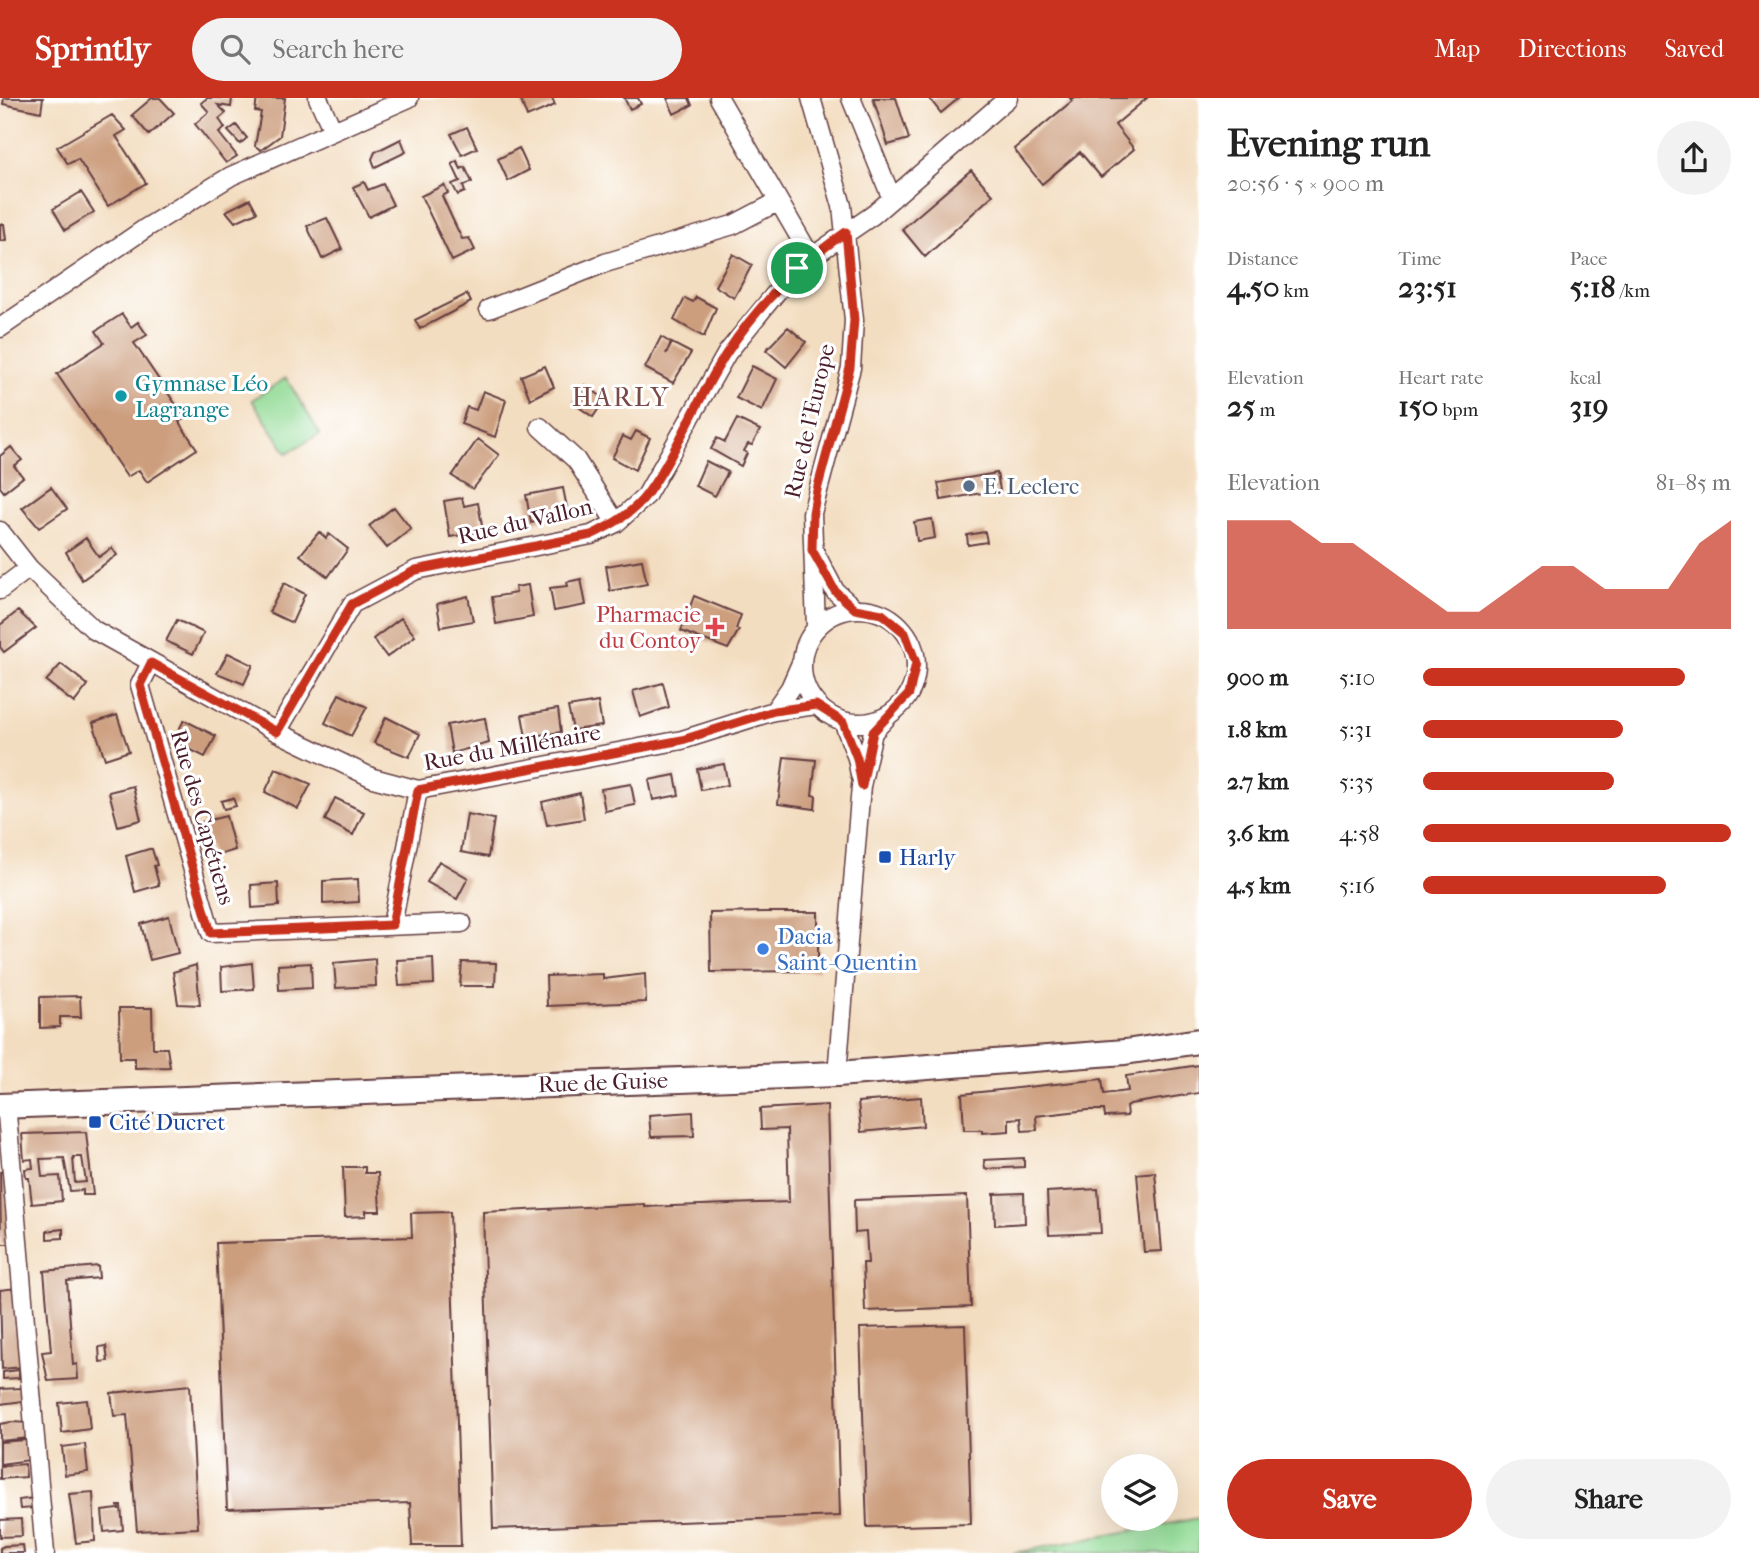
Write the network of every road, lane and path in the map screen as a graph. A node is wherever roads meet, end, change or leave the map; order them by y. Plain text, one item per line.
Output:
1 (318, 98) edge
2 (409, 98) edge
3 (719, 98) edge
4 (811, 98) edge
5 (851, 98) edge
6 (1008, 98) edge
7 (333, 131) junction
8 (892, 199) junction
9 (777, 202) junction
10 (846, 232) junction
11 (811, 257) junction
12 (489, 310) dead end
13 (0, 328) edge
14 (540, 427) dead end
15 (616, 523) junction
16 (0, 531) edge
17 (812, 550) junction
18 (29, 568) junction
19 (0, 590) edge
20 (855, 609) junction
21 (816, 628) junction
22 (151, 663) junction
23 (801, 663) junction
24 (816, 705) junction
25 (774, 711) junction
26 (888, 716) junction
27 (843, 722) junction
28 (277, 732) junction
29 (862, 786) junction
30 (418, 790) junction
31 (462, 923) dead end
32 (392, 925) junction
33 (1199, 1041) edge
34 (837, 1074) junction
35 (2, 1103) edge
36 (45, 1553) edge

1 - 7 street
2 - 7 street
3 - 9 street
4 - 10 street, Rue de l'Europe
5 - 8 street
6 - 8 street, Rue du Vallon
7 - 13 street
8 - 10 street, Rue du Vallon
9 - 11 street
9 - 12 street
10 - 11 street, Rue du Vallon
10 - 17 street, Rue de l'Europe
11 - 15 street, Rue du Vallon
14 - 15 street
15 - 28 street, Rue du Vallon
16 - 18 street, Rue du Millénaire
17 - 20 street
17 - 21 street, Rue de l'Europe
18 - 19 street
18 - 22 street, Rue du Millénaire
20 - 21 street
20 - 26 street
21 - 23 street
22 - 28 street, Rue du Millénaire
22 - 32 street, Rue des Capétiens
23 - 24 street
23 - 25 street
24 - 25 street, Rue du Millénaire
24 - 27 street
25 - 30 street, Rue du Millénaire
26 - 27 street
26 - 29 street
27 - 29 street
28 - 30 street, Rue du Millénaire
29 - 34 street
30 - 32 street
31 - 32 street, Rue des Capétiens
33 - 34 main road, Rue de Guise
34 - 35 main road, Rue de Guise
35 - 36 street

